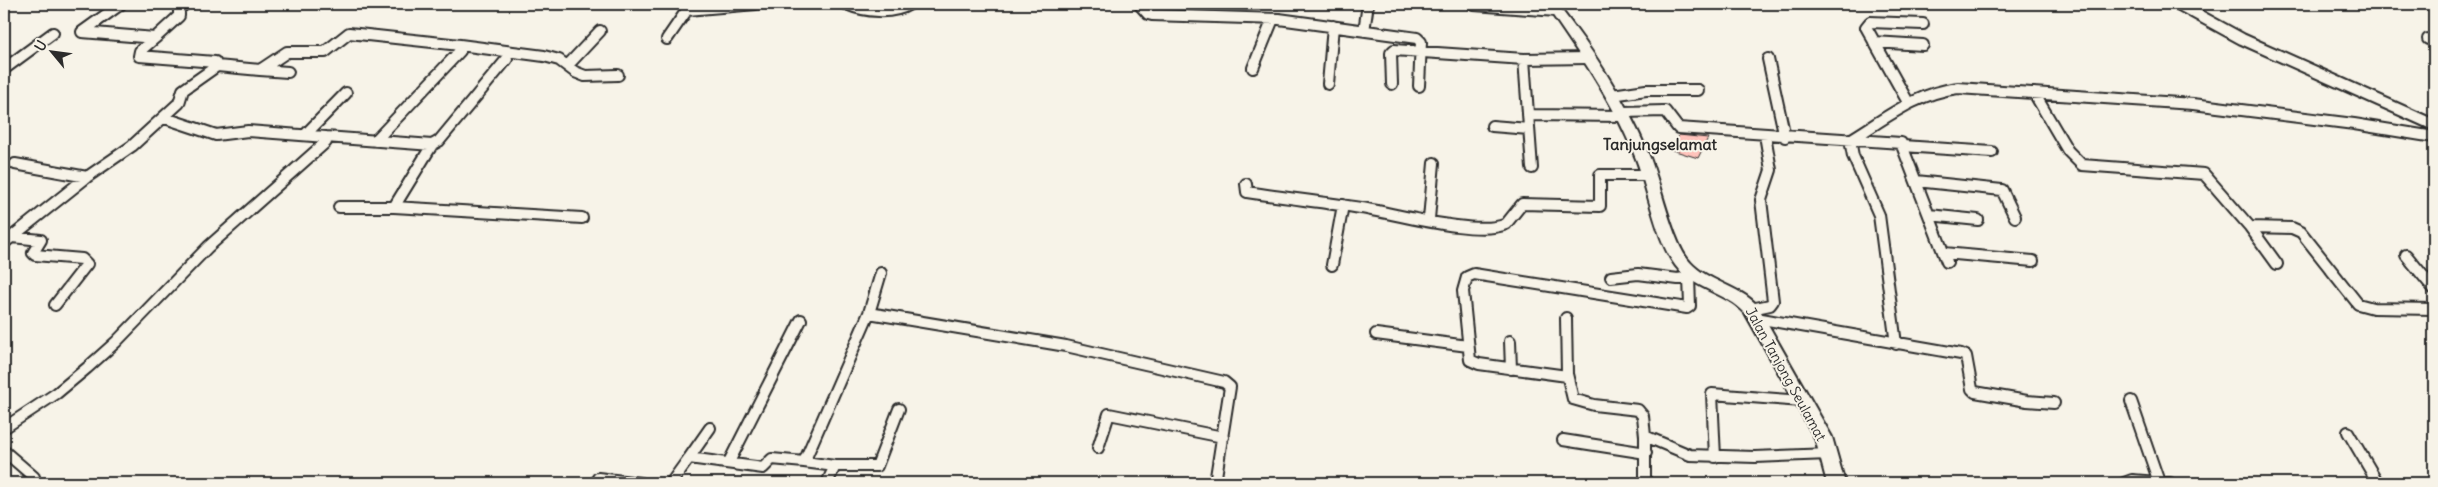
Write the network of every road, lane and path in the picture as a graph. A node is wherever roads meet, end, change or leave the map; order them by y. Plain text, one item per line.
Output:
1 (121, 4) edge
2 (185, 4) edge
3 (756, 4) edge
4 (846, 4) edge
5 (910, 4) edge
6 (1139, 4) edge
7 (1368, 4) edge
8 (2178, 4) edge
9 (1474, 5) dead end
10 (688, 7) edge
11 (1554, 7) edge
12 (1273, 19) junction
13 (1923, 24) dead end
14 (1333, 26) junction
15 (600, 31) dead end
16 (1364, 31) junction
17 (53, 33) dead end
18 (155, 38) junction
19 (667, 39) dead end
20 (1874, 42) junction
21 (460, 45) junction
22 (1922, 45) dead end
23 (1421, 51) junction
24 (1524, 58) junction
25 (1588, 58) junction
26 (507, 59) dead end
27 (1768, 59) dead end
28 (569, 64) junction
29 (217, 66) junction
30 (1253, 68) dead end
31 (4, 69) edge
32 (260, 70) junction
33 (288, 72) dead end
34 (618, 75) dead end
35 (1328, 84) dead end
36 (1392, 84) dead end
37 (1419, 86) dead end
38 (1698, 90) dead end
39 (346, 93) dead end
40 (2034, 93) junction
41 (1612, 95) junction
42 (1909, 104) junction
43 (1623, 114) junction
44 (1528, 115) junction
45 (165, 118) junction
46 (2434, 125) edge
47 (1492, 126) dead end
48 (1529, 129) junction
49 (305, 135) junction
50 (1765, 135) junction
51 (326, 137) junction
52 (1785, 137) junction
53 (2434, 137) edge
54 (1850, 140) junction
55 (375, 141) junction
56 (432, 145) junction
57 (1903, 146) junction
58 (1992, 152) dead end
59 (15, 164) dead end
60 (1434, 164) dead end
61 (1532, 168) dead end
62 (1650, 175) junction
63 (87, 177) junction
64 (1916, 181) junction
65 (1246, 184) dead end
66 (1343, 205) junction
67 (339, 207) dead end
68 (394, 207) junction
69 (1929, 215) junction
70 (2015, 217) dead end
71 (582, 218) dead end
72 (1429, 219) junction
73 (1978, 220) dead end
74 (2250, 228) junction
75 (8, 240) edge
76 (2406, 255) dead end
77 (2033, 261) dead end
78 (2277, 264) dead end
79 (1332, 265) dead end
80 (882, 273) dead end
81 (1690, 275) junction
82 (1611, 277) dead end
83 (2434, 289) edge
84 (55, 305) dead end
85 (2434, 309) edge
86 (869, 313) junction
87 (1754, 314) junction
88 (1566, 318) dead end
89 (801, 320) dead end
90 (1376, 334) dead end
91 (1510, 341) dead end
92 (1896, 344) junction
93 (1468, 346) junction
94 (1511, 369) junction
95 (1567, 376) junction
96 (2131, 400) dead end
97 (1802, 401) junction
98 (2054, 403) dead end
99 (899, 409) dead end
100 (4, 428) edge
101 (710, 428) dead end
102 (2348, 432) dead end
103 (1645, 436) junction
104 (1223, 437) junction
105 (1563, 440) dead end
106 (1098, 448) dead end
107 (4, 451) edge
108 (1646, 453) junction
109 (1830, 454) junction
110 (1715, 457) junction
111 (689, 458) junction
112 (729, 462) junction
113 (804, 462) junction
114 (835, 466) junction
115 (598, 478) dead end
116 (2125, 482) edge
117 (2165, 482) edge
118 (32, 483) edge
119 (640, 483) edge
120 (670, 483) edge
121 (827, 483) edge
122 (1215, 483) edge
123 (1645, 483) edge
124 (1836, 483) edge
125 (2378, 483) edge

1 - 18 street
2 - 18 street
3 - 10 street
4 - 5 street
6 - 12 street
7 - 16 street
8 - 46 street
9 - 11 street
10 - 19 street
11 - 25 street, Jalan Tanjong Seulamat
12 - 14 street
12 - 30 street
13 - 20 street
14 - 16 street
14 - 35 street
15 - 28 street
16 - 23 street
17 - 31 street
18 - 29 street
20 - 22 street
20 - 42 street
21 - 28 street
21 - 32 street
21 - 55 street
23 - 24 street
23 - 36 street
23 - 37 street
24 - 25 street
24 - 44 street
25 - 41 street, Jalan Tanjong Seulamat
26 - 56 street
27 - 52 street
28 - 34 street
29 - 32 street
29 - 45 street
32 - 33 street
38 - 41 street
39 - 49 street
40 - 42 street
40 - 53 street
40 - 74 street
41 - 43 street, Jalan Tanjong Seulamat
42 - 54 street
43 - 44 street
43 - 50 street
43 - 62 street, Jalan Tanjong Seulamat
44 - 48 street
45 - 49 street
45 - 63 street
47 - 48 street
48 - 61 street
49 - 51 street
50 - 52 street
50 - 87 street
51 - 55 street
51 - 100 street
52 - 54 street
54 - 57 street
54 - 92 street
55 - 56 street
56 - 68 street
57 - 58 street
57 - 64 street
59 - 63 street
60 - 72 street
62 - 72 street
62 - 81 street, Jalan Tanjong Seulamat
63 - 75 street
64 - 69 street
64 - 70 street
65 - 66 street
66 - 72 street
66 - 79 street
67 - 68 street
68 - 71 street
69 - 73 street
69 - 77 street
74 - 78 street
74 - 85 street
75 - 84 street
76 - 83 street
80 - 86 street
81 - 82 street
81 - 87 street, Jalan Tanjong Seulamat
81 - 93 street
86 - 104 street
86 - 113 street
87 - 92 street
87 - 97 street, Jalan Tanjong Seulamat
88 - 95 street
89 - 112 street
90 - 93 street
91 - 94 street
92 - 98 street
93 - 94 street
94 - 95 street
95 - 103 street
96 - 117 street
97 - 109 street, Jalan Tanjong Seulamat
97 - 110 street
99 - 114 street
101 - 111 street
102 - 125 street
103 - 108 street
103 - 110 street
104 - 106 street
104 - 122 street
105 - 108 street
107 - 118 street
108 - 123 street
109 - 110 street
109 - 124 street, Jalan Tanjong Seulamat
111 - 112 street
111 - 120 street
112 - 113 street
113 - 114 street
114 - 121 street
115 - 119 street
116 - 117 street

